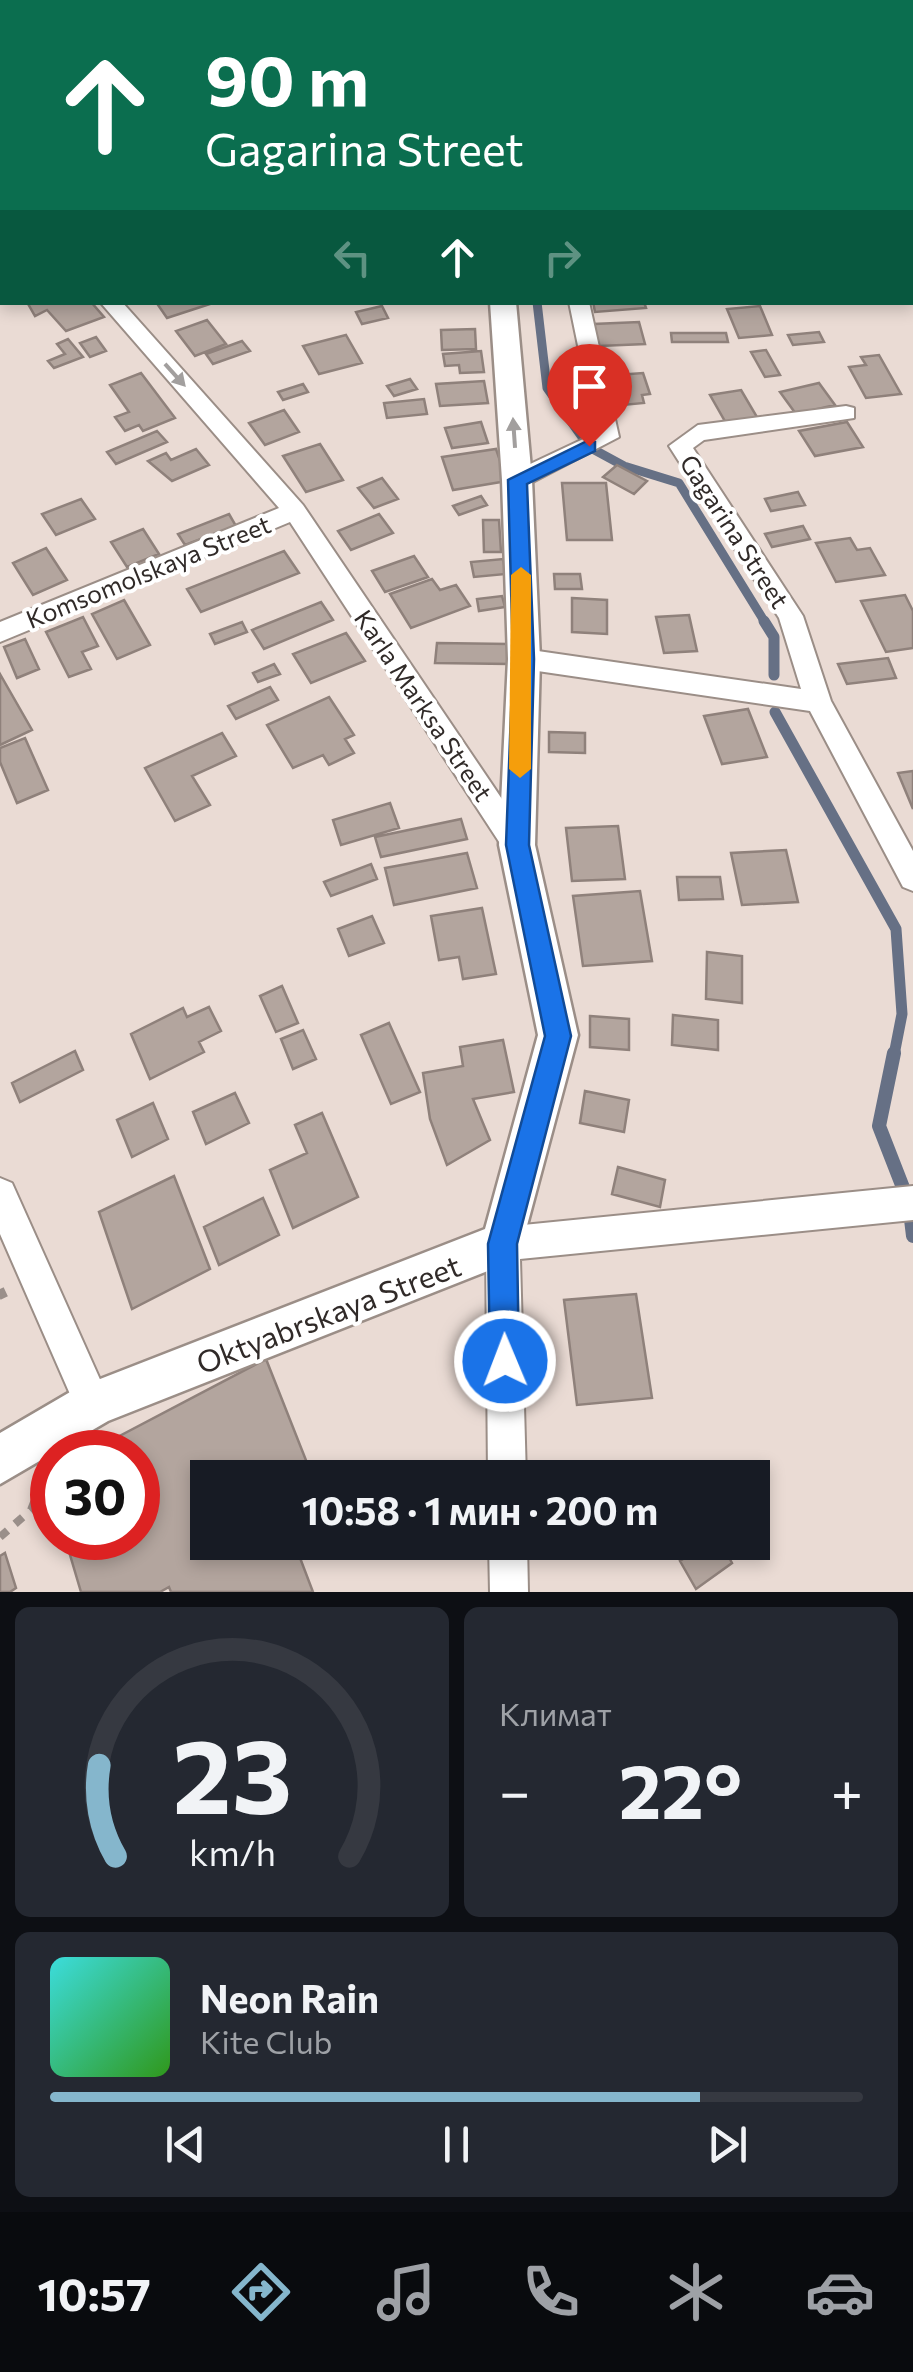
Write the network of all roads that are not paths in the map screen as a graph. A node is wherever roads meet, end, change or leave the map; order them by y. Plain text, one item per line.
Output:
1 (113, 305) edge
2 (504, 305) edge
3 (580, 305) edge
4 (846, 413) dead end
5 (518, 480) junction
6 (295, 511) junction
7 (0, 632) edge
8 (524, 659) junction
9 (818, 702) junction
10 (517, 845) junction
11 (913, 878) edge
12 (0, 1195) edge
13 (913, 1203) edge
14 (502, 1244) junction
15 (93, 1404) junction
16 (0, 1460) edge
17 (507, 1460) edge
18 (509, 1560) edge
19 (510, 1592) edge

1 -> 6 street, Karla Marksa Street
5 -> 2 street
3 - 5 street
4 - 9 street, Gagarina Street
5 - 8 street
6 - 7 street, Komsomolskaya Street
6 - 10 street, Karla Marksa Street
8 - 9 street
8 - 10 street
9 - 11 street, Gagarina Street
10 - 14 street, Karla Marksa Street
12 - 15 street
13 - 14 street, Oktyabrskaya Street
14 - 15 street, Oktyabrskaya Street
14 - 17 street, Karla Marksa Street
15 - 16 street, Oktyabrskaya Street
18 - 19 street

